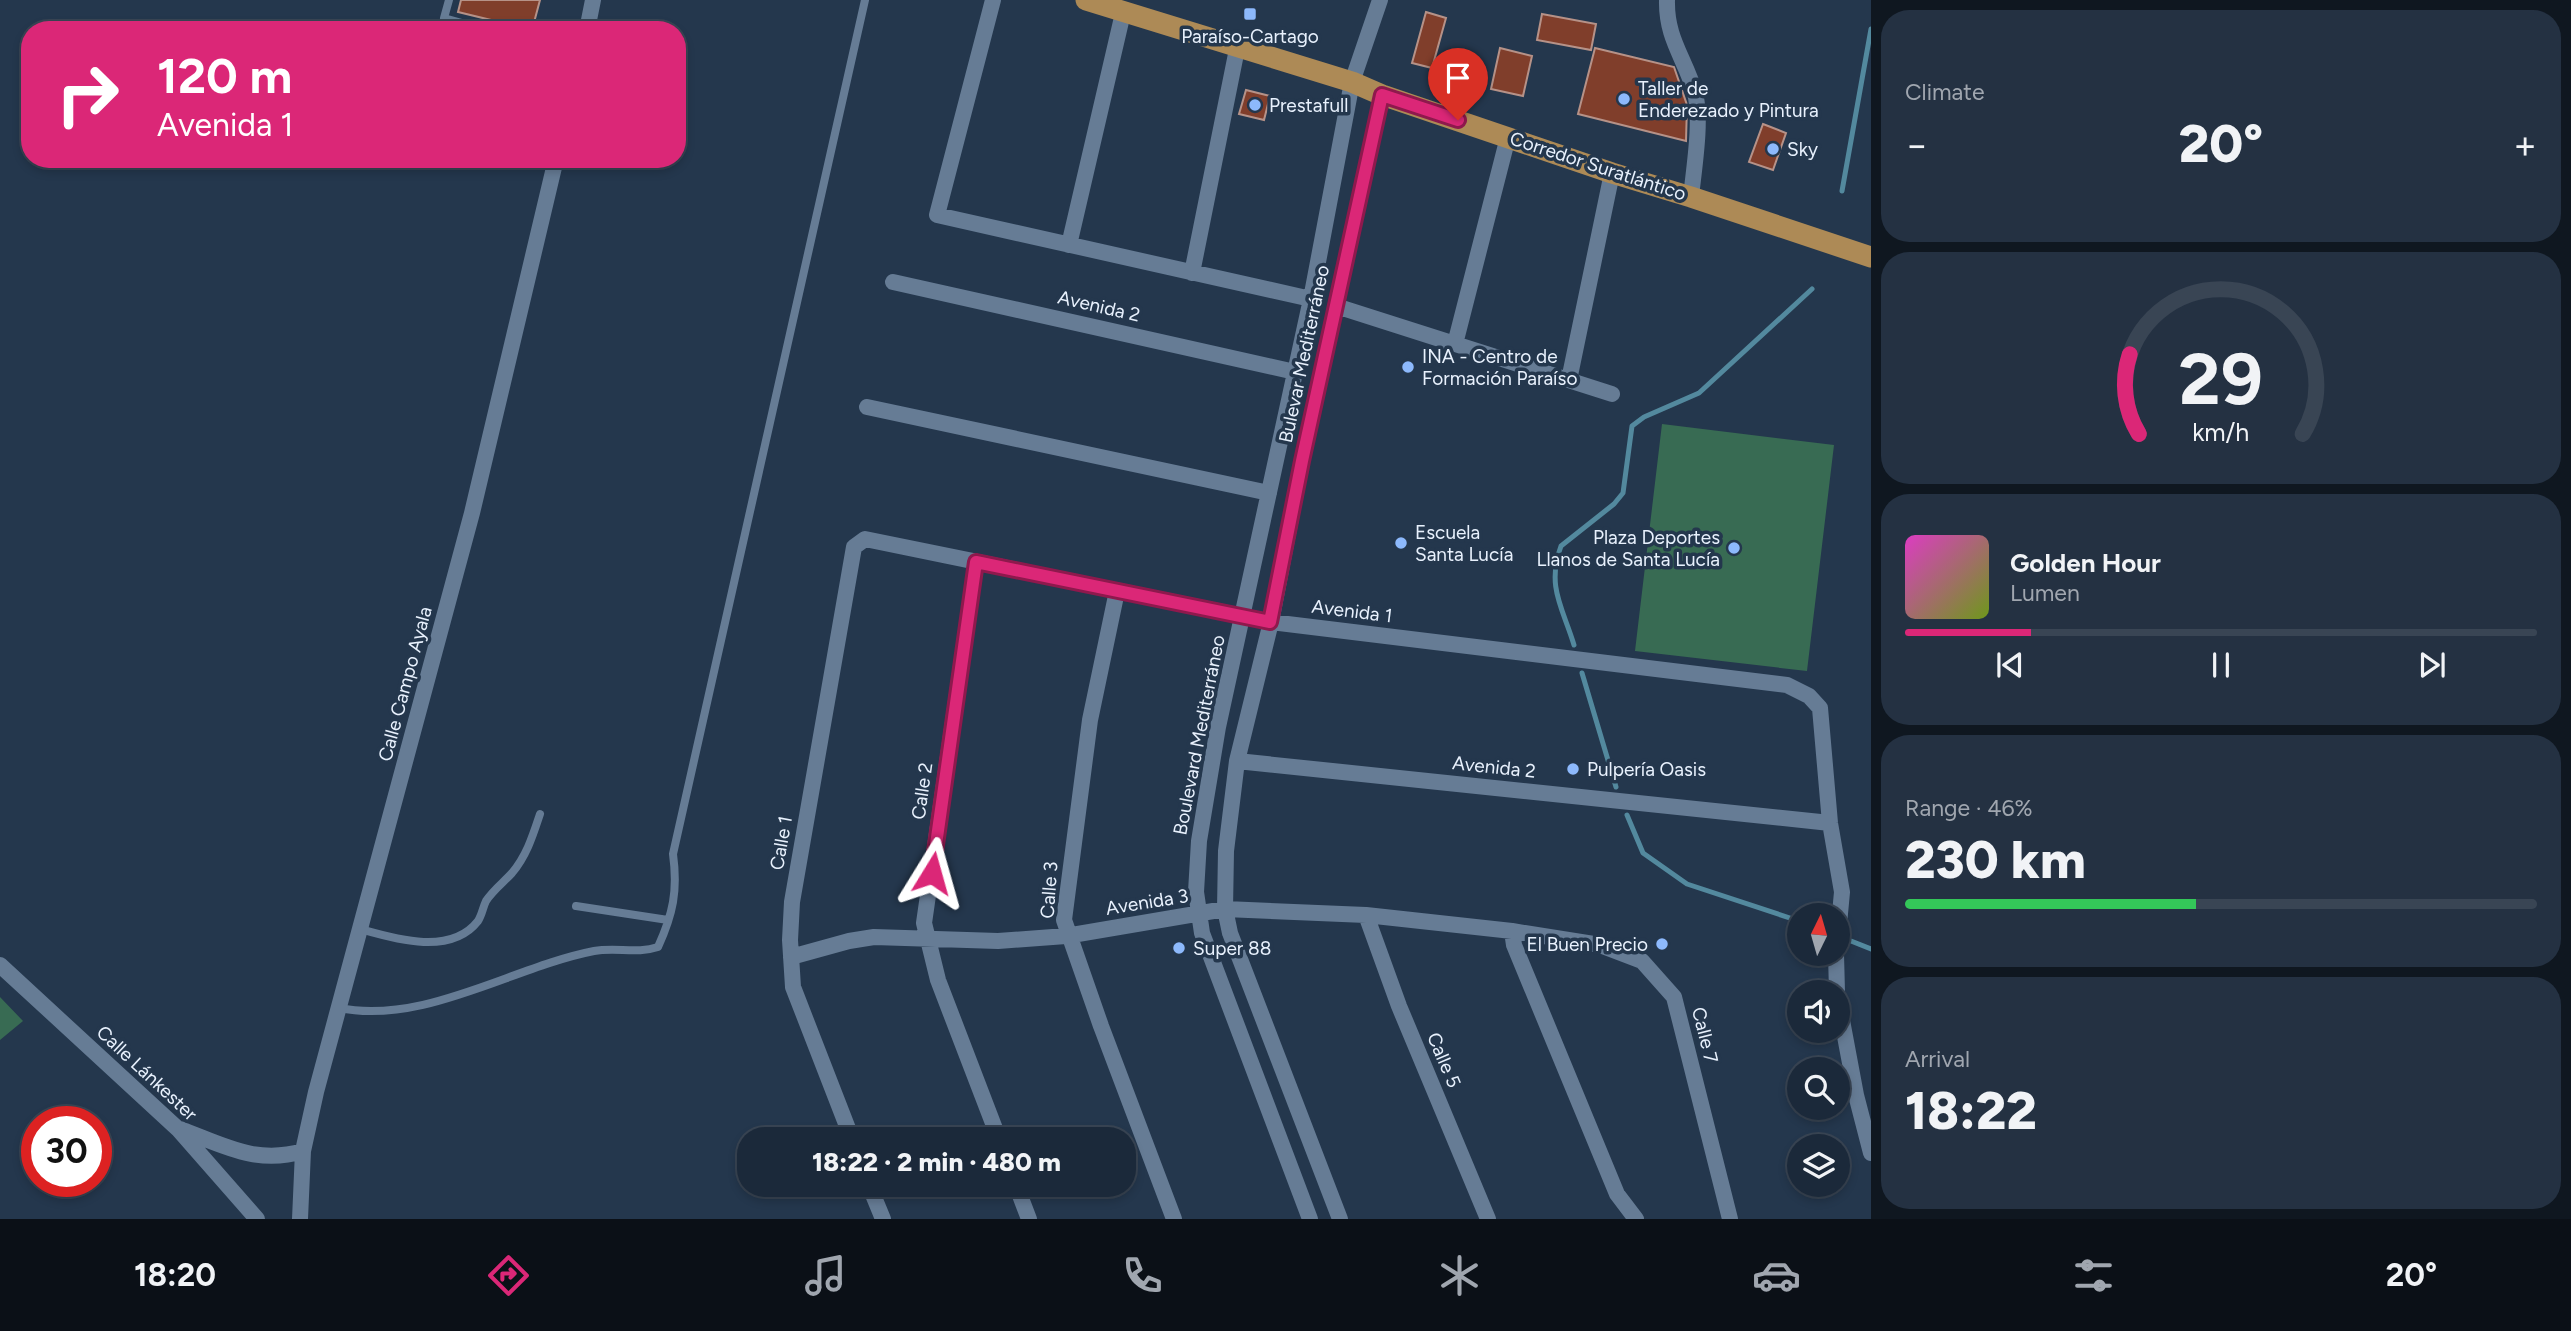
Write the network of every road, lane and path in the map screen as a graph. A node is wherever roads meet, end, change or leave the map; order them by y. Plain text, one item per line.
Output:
1 (449, 0) edge
2 (593, 0) edge
3 (865, 0) edge
4 (993, 0) edge
5 (1086, 0) edge
6 (1380, 0) edge
7 (1667, 0) edge
8 (1123, 13) junction
9 (455, 21) edge
10 (589, 21) edge
11 (1237, 49) junction
12 (1352, 82) junction
13 (1382, 95) junction
14 (1508, 137) junction
15 (554, 168) edge
16 (1612, 173) junction
17 (1692, 197) junction
18 (1069, 245) junction
19 (1871, 257) edge
20 (1192, 273) junction
21 (893, 282) dead end
22 (1311, 299) junction
23 (1336, 306) junction
24 (1455, 344) junction
25 (1295, 372) junction
26 (1569, 380) junction
27 (1612, 394) dead end
28 (867, 407) dead end
29 (1269, 492) junction
30 (853, 547) joint
31 (976, 562) junction
32 (1117, 591) junction
33 (1242, 616) junction
34 (1270, 622) junction
35 (1237, 761) junction
36 (540, 814) dead end
37 (1830, 822) junction
38 (1841, 903) edge
39 (576, 906) dead end
40 (1225, 909) junction
41 (1199, 915) junction
42 (1366, 915) junction
43 (668, 920) junction
44 (360, 929) junction
45 (1512, 930) junction
46 (1069, 936) junction
47 (928, 939) junction
48 (792, 957) junction
49 (0, 965) edge
50 (339, 1008) junction
51 (1846, 1043) edge
52 (847, 1127) edge
53 (994, 1127) edge
54 (178, 1129) junction
55 (303, 1151) junction
56 (1871, 1153) edge
57 (874, 1197) edge
58 (1021, 1197) edge
59 (257, 1219) edge
60 (300, 1219) edge
61 (883, 1219) edge
62 (1029, 1219) edge
63 (1174, 1219) edge
64 (1310, 1219) edge
65 (1340, 1219) edge
66 (1488, 1219) edge
67 (1636, 1219) edge
68 (1730, 1219) edge

1 - 9 lane
2 - 10 street
3 - 43 lane
4 - 18 street
5 - 8 main road, Corredor Suratlántico
6 - 12 street, Boulevard Mediterráneo
7 - 17 street
8 - 11 main road, Corredor Suratlántico
8 - 18 street
11 - 12 main road, Corredor Suratlántico
11 - 20 street
12 - 13 main road, Corredor Suratlántico
12 - 22 street, Boulevard Mediterráneo
13 - 14 main road, Corredor Suratlántico
13 - 23 street, Bulevar Mediterráneo
14 - 16 main road, Corredor Suratlántico
14 - 24 street
15 - 44 street, Calle Campo Ayala
16 - 17 main road, Corredor Suratlántico
16 - 26 street
17 - 19 main road, Corredor Suratlántico
18 - 20 street
20 - 22 street
21 - 25 street, Avenida 2
22 - 25 street, Boulevard Mediterráneo
23 - 24 street
23 - 34 street, Bulevar Mediterráneo
24 - 26 street
25 - 29 street, Boulevard Mediterráneo
26 - 27 street
28 - 29 street
29 - 33 street, Boulevard Mediterráneo
30 - 31 street, Avenida 1
30 - 48 street, Calle 1
31 - 32 street, Avenida 1
31 - 47 street, Calle 2
32 - 33 street, Avenida 1
32 - 46 street, Calle 3
33 - 34 street, Avenida 1
33 - 41 street, Boulevard Mediterráneo
34 - 35 street
34 - 37 street, Avenida 1
35 - 37 street, Avenida 2
35 - 40 street
36 - 44 lane
37 - 38 street
39 - 43 lane
40 - 41 street, Avenida 3
40 - 42 street, Avenida 3
40 - 65 street
41 - 46 street, Avenida 3
41 - 64 street, Boulevard Mediterráneo
42 - 45 street, Avenida 3
42 - 66 street, Calle 5
43 - 50 lane
44 - 50 street, Calle Campo Ayala
45 - 67 street
45 - 68 street, Calle 7
46 - 47 street, Avenida 3
46 - 63 street, Calle 3
47 - 48 street, Avenida 3
47 - 53 street, Calle 2
48 - 52 street, Calle 1
49 - 54 street, Calle Lánkester
50 - 55 street, Calle Campo Ayala
51 - 56 street
54 - 55 street
54 - 59 street, Calle Lánkester
55 - 60 street, Calle Campo Ayala
57 - 61 street
58 - 62 street

